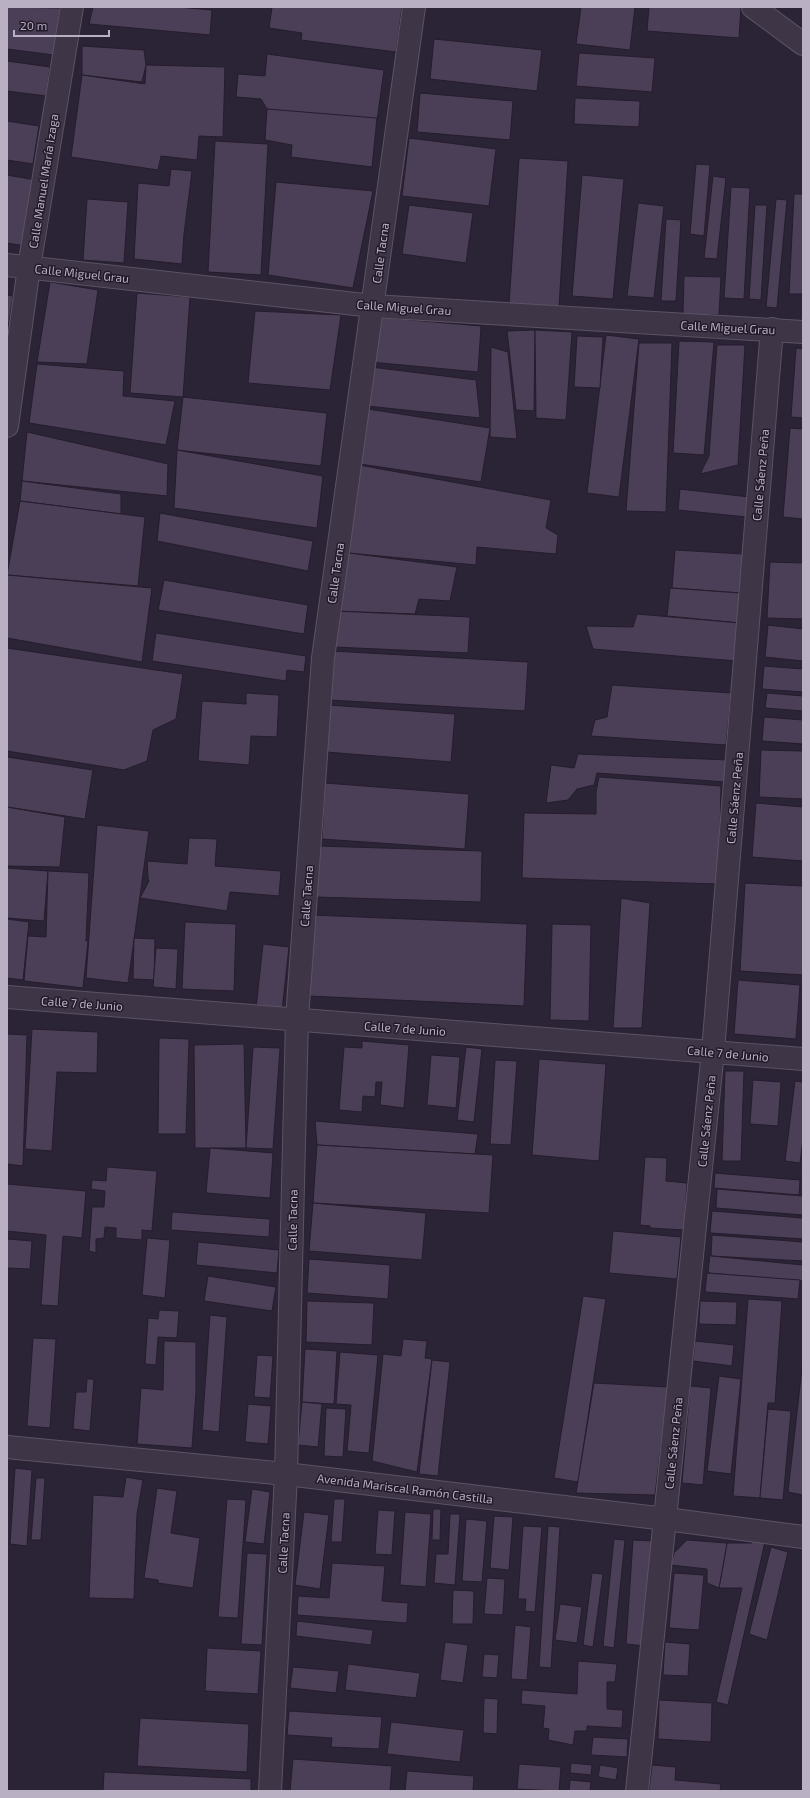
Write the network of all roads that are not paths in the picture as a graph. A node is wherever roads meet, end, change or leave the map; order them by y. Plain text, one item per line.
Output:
1 (72, 7) edge
2 (414, 7) edge
3 (753, 7) edge
4 (803, 44) edge
5 (7, 265) edge
6 (29, 267) junction
7 (373, 306) junction
8 (772, 329) junction
9 (803, 332) edge
10 (7, 426) edge
11 (7, 997) edge
12 (297, 1019) junction
13 (713, 1051) junction
14 (803, 1059) edge
15 (7, 1447) edge
16 (286, 1474) junction
17 (666, 1519) junction
18 (803, 1537) edge
19 (270, 1791) edge
20 (637, 1791) edge

1 - 6 street, Calle Manuel María Izaga
2 - 7 street, Calle Tacna
3 - 4 street
5 - 6 street, Calle Miguel Grau
6 - 7 street, Calle Miguel Grau
6 - 10 street, Calle Manuel María Izaga
7 - 8 street, Calle Miguel Grau
7 - 12 street, Calle Tacna
8 - 9 street, Calle Miguel Grau
8 - 13 street, Calle Sáenz Peña
11 - 12 street, Calle 7 de Junio
12 - 13 street, Calle 7 de Junio
12 - 16 street, Calle Tacna
13 - 14 street, Calle 7 de Junio
13 - 17 street, Calle Sáenz Peña
15 - 16 street, Avenida Mariscal Ramón Castilla
16 - 17 street, Avenida Mariscal Ramón Castilla
16 - 19 street, Calle Tacna
17 - 18 street, Avenida Mariscal Ramón Castilla
17 - 20 street, Calle Sáenz Peña

